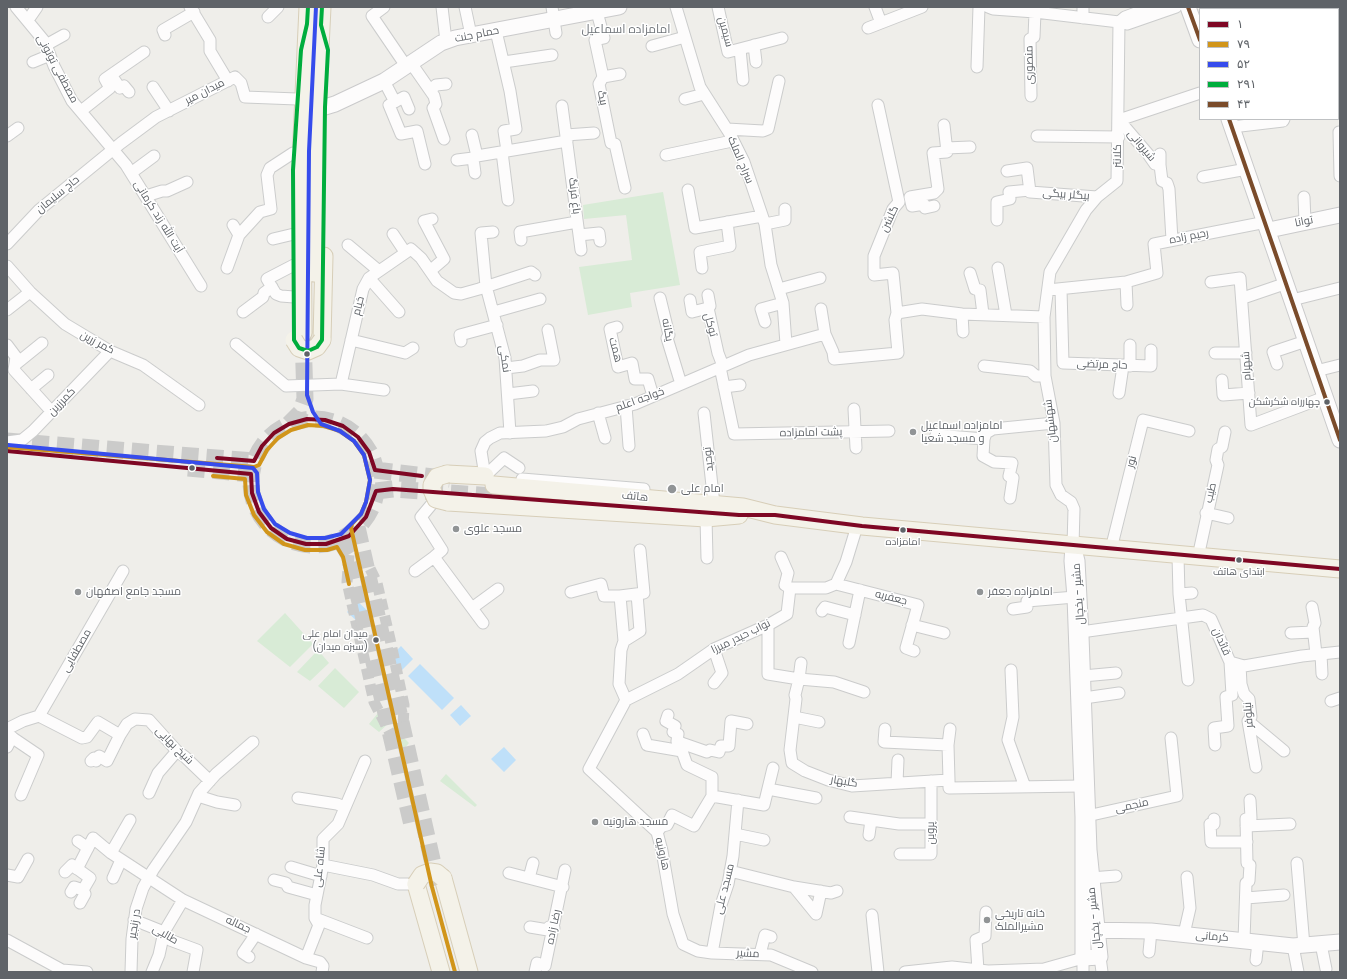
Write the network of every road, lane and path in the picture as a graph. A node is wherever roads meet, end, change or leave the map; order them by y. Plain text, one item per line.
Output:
1 (16, 7) edge
2 (37, 7) edge
3 (278, 7) edge
4 (308, 7) edge
5 (322, 7) edge
6 (384, 7) edge
7 (442, 7) edge
8 (465, 7) edge
9 (619, 7) edge
10 (676, 7) edge
11 (718, 7) edge
12 (875, 7) edge
13 (922, 7) edge
14 (979, 7) edge
15 (1152, 7) edge
16 (1176, 7) edge
17 (1188, 7) edge
18 (1193, 7) edge
19 (995, 8) edge
20 (192, 9) edge
21 (598, 10) edge
22 (1035, 12) junction
23 (1083, 13) edge
24 (268, 17) dead end
25 (28, 20) junction
26 (554, 20) edge
27 (1119, 22) junction
28 (881, 23) junction
29 (1199, 23) edge
30 (314, 25) junction
31 (868, 28) dead end
32 (496, 31) junction
33 (64, 35) dead end
34 (165, 35) dead end
35 (471, 35) junction
36 (684, 37) junction
37 (1199, 37) edge
38 (782, 38) dead end
39 (446, 41) junction
40 (754, 45) junction
41 (652, 46) dead end
42 (740, 49) junction
43 (48, 50) junction
44 (144, 52) dead end
45 (552, 55) dead end
46 (33, 62) dead end
47 (504, 62) junction
48 (756, 62) dead end
49 (408, 64) junction
50 (977, 67) dead end
51 (620, 74) dead end
52 (111, 75) junction
53 (603, 77) junction
54 (742, 80) dead end
55 (228, 81) junction
56 (384, 81) junction
57 (779, 81) dead end
58 (446, 84) dead end
59 (152, 87) dead end
60 (431, 90) junction
61 (129, 92) dead end
62 (1199, 93) edge
63 (704, 94) junction
64 (1031, 96) dead end
65 (297, 99) junction
66 (685, 99) dead end
67 (395, 102) junction
68 (878, 105) dead end
69 (562, 106) dead end
70 (325, 107) junction
71 (410, 109) dead end
72 (169, 110) junction
73 (81, 111) junction
74 (1119, 120) junction
75 (1284, 120) edge
76 (1233, 123) edge
77 (944, 125) dead end
78 (18, 128) dead end
79 (727, 129) junction
80 (1339, 132) dead end
81 (594, 133) dead end
82 (472, 135) dead end
83 (7, 136) edge
84 (1037, 136) dead end
85 (1118, 137) junction
86 (566, 138) junction
87 (444, 139) dead end
88 (732, 141) junction
89 (970, 147) dead end
90 (946, 148) junction
91 (113, 149) junction
92 (504, 152) junction
93 (293, 153) junction
94 (666, 155) dead end
95 (154, 156) dead end
96 (475, 157) junction
97 (457, 160) dead end
98 (425, 164) dead end
99 (1247, 169) junction
100 (1007, 171) dead end
101 (131, 173) junction
102 (475, 173) dead end
103 (1340, 176) edge
104 (1203, 177) dead end
105 (187, 182) dead end
106 (625, 188) dead end
107 (688, 190) dead end
108 (1030, 190) junction
109 (146, 196) junction
110 (1097, 197) junction
111 (1304, 197) dead end
112 (508, 200) dead end
113 (911, 200) junction
114 (899, 202) junction
115 (934, 206) dead end
116 (785, 209) dead end
117 (1340, 215) edge
118 (432, 219) dead end
119 (764, 220) junction
120 (997, 220) dead end
121 (577, 222) junction
122 (727, 222) junction
123 (1305, 222) junction
124 (233, 225) dead end
125 (1269, 227) junction
126 (493, 232) dead end
127 (294, 234) junction
128 (394, 234) dead end
129 (239, 235) junction
130 (579, 235) junction
131 (273, 239) dead end
132 (521, 240) dead end
133 (1172, 240) junction
134 (600, 241) dead end
135 (7, 244) edge
136 (348, 245) dead end
137 (581, 250) dead end
138 (408, 251) junction
139 (294, 265) junction
140 (7, 266) edge
141 (227, 268) dead end
142 (702, 268) dead end
143 (998, 268) dead end
144 (379, 271) junction
145 (430, 271) junction
146 (970, 273) dead end
147 (535, 275) dead end
148 (370, 278) junction
149 (820, 278) dead end
150 (1126, 282) junction
151 (1211, 282) dead end
152 (1287, 283) junction
153 (201, 286) dead end
154 (486, 286) junction
155 (272, 287) junction
156 (1340, 288) edge
157 (779, 289) junction
158 (1061, 289) junction
159 (1048, 290) junction
160 (30, 292) junction
161 (708, 295) dead end
162 (294, 297) junction
163 (660, 298) dead end
164 (1243, 298) junction
165 (540, 299) dead end
166 (1294, 299) junction
167 (690, 300) dead end
168 (783, 303) junction
169 (1127, 305) dead end
170 (708, 308) junction
171 (821, 309) dead end
172 (7, 310) edge
173 (243, 312) dead end
174 (399, 312) dead end
175 (494, 312) junction
176 (897, 313) junction
177 (962, 314) junction
178 (983, 314) junction
179 (1006, 315) junction
180 (1044, 318) junction
181 (765, 322) dead end
182 (497, 325) junction
183 (617, 327) dead end
184 (548, 330) dead end
185 (963, 332) dead end
186 (825, 334) junction
187 (308, 336) junction
188 (351, 340) junction
189 (461, 341) dead end
190 (1306, 341) junction
191 (42, 343) dead end
192 (236, 344) dead end
193 (786, 344) junction
194 (7, 345) edge
195 (1130, 345) dead end
196 (413, 348) dead end
197 (1151, 350) dead end
198 (110, 351) junction
199 (1215, 353) dead end
200 (1246, 353) junction
201 (16, 364) junction
202 (1277, 364) dead end
203 (1340, 365) edge
204 (984, 366) dead end
205 (1127, 366) junction
206 (721, 367) junction
207 (506, 368) junction
208 (1319, 370) junction
209 (48, 375) dead end
210 (1045, 376) junction
211 (1222, 380) dead end
212 (341, 384) junction
213 (681, 384) junction
214 (740, 385) dead end
215 (724, 387) junction
216 (31, 389) junction
217 (384, 390) dead end
218 (533, 391) dead end
219 (1119, 393) dead end
220 (1249, 393) junction
221 (508, 394) junction
222 (653, 396) junction
223 (1325, 397) junction
224 (199, 405) dead end
225 (626, 406) junction
226 (854, 409) dead end
227 (52, 412) junction
228 (598, 413) junction
229 (704, 413) dead end
230 (1338, 420) edge
231 (1054, 423) junction
232 (889, 431) dead end
233 (1189, 431) dead end
234 (854, 432) junction
235 (1225, 432) dead end
236 (510, 434) junction
237 (734, 434) joint
238 (936, 435) dead end
239 (605, 438) dead end
240 (984, 439) junction
241 (1340, 440) edge
242 (7, 442) edge
243 (629, 446) dead end
244 (856, 448) dead end
245 (519, 468) dead end
246 (490, 486) junction
247 (644, 489) dead end
248 (1010, 498) dead end
249 (442, 500) junction
250 (710, 511) junction
251 (1206, 513) junction
252 (739, 515) junction
253 (775, 515) junction
254 (1228, 518) dead end
255 (857, 526) junction
256 (1073, 546) junction
257 (1111, 549) junction
258 (640, 550) dead end
259 (1178, 556) junction
260 (434, 557) junction
261 (781, 557) dead end
262 (1198, 557) junction
263 (707, 558) dead end
264 (1335, 566) edge
265 (123, 571) dead end
266 (415, 571) dead end
267 (836, 584) junction
268 (790, 588) junction
269 (498, 589) dead end
270 (860, 590) junction
271 (571, 592) dead end
272 (1192, 592) dead end
273 (638, 594) junction
274 (1179, 594) junction
275 (620, 596) junction
276 (1075, 598) junction
277 (1312, 607) dead end
278 (472, 608) junction
279 (1013, 609) dead end
280 (822, 611) dead end
281 (855, 615) junction
282 (1181, 618) junction
283 (483, 623) dead end
284 (768, 625) junction
285 (912, 625) junction
286 (1081, 632) junction
287 (1313, 632) junction
288 (944, 633) dead end
289 (1291, 633) dead end
290 (624, 641) junction
291 (849, 643) dead end
292 (714, 649) junction
293 (914, 651) dead end
294 (1340, 652) edge
295 (1318, 654) junction
296 (801, 663) dead end
297 (1235, 664) junction
298 (1011, 670) dead end
299 (1116, 673) dead end
300 (1322, 674) dead end
301 (1083, 676) junction
302 (799, 679) junction
303 (1188, 680) dead end
304 (714, 683) dead end
305 (864, 692) dead end
306 (1119, 693) dead end
307 (1084, 698) junction
308 (626, 700) junction
309 (668, 715) dead end
310 (39, 716) junction
311 (794, 717) junction
312 (819, 722) dead end
313 (1248, 722) junction
314 (747, 724) dead end
315 (885, 729) dead end
316 (950, 730) dead end
317 (9, 733) edge
318 (643, 734) dead end
319 (120, 735) junction
320 (1172, 738) dead end
321 (253, 742) dead end
322 (948, 745) junction
323 (1215, 745) dead end
324 (7, 747) edge
325 (683, 748) junction
326 (177, 751) junction
327 (1284, 751) dead end
328 (898, 760) dead end
329 (91, 761) dead end
330 (365, 761) dead end
331 (1256, 767) dead end
332 (773, 768) dead end
333 (949, 780) junction
334 (210, 781) junction
335 (931, 781) junction
336 (897, 783) junction
337 (1082, 786) junction
338 (1025, 787) junction
339 (768, 789) junction
340 (149, 793) dead end
341 (21, 795) dead end
342 (198, 796) junction
343 (712, 796) junction
344 (298, 798) dead end
345 (816, 798) dead end
346 (738, 800) junction
347 (1250, 800) dead end
348 (235, 805) dead end
349 (345, 807) junction
350 (1087, 816) junction
351 (850, 817) dead end
352 (1214, 819) dead end
353 (130, 820) dead end
354 (871, 820) junction
355 (931, 824) junction
356 (1290, 824) dead end
357 (1246, 826) junction
358 (657, 832) junction
359 (735, 834) junction
360 (869, 835) dead end
361 (764, 840) dead end
362 (1247, 842) junction
363 (111, 853) junction
364 (900, 854) dead end
365 (28, 859) dead end
366 (121, 860) junction
367 (533, 863) dead end
368 (1297, 863) dead end
369 (291, 867) dead end
370 (77, 869) junction
371 (322, 870) junction
372 (565, 870) dead end
373 (730, 871) junction
374 (65, 872) dead end
375 (509, 873) dead end
376 (7, 875) edge
377 (1116, 876) dead end
378 (1187, 877) dead end
379 (113, 878) dead end
380 (149, 878) junction
381 (529, 878) junction
382 (1091, 878) junction
383 (274, 880) dead end
384 (431, 884) junction
385 (563, 887) junction
386 (794, 887) junction
387 (83, 890) junction
388 (837, 890) dead end
389 (821, 891) junction
390 (71, 892) dead end
391 (317, 894) junction
392 (1284, 895) dead end
393 (1246, 898) junction
394 (183, 900) junction
395 (80, 903) dead end
396 (986, 912) dead end
397 (872, 915) dead end
398 (315, 918) junction
399 (134, 920) junction
400 (530, 927) dead end
401 (554, 928) junction
402 (1090, 930) junction
403 (1151, 930) junction
404 (164, 932) junction
405 (256, 934) junction
406 (1184, 934) junction
407 (367, 938) dead end
408 (772, 938) dead end
409 (7, 940) edge
410 (1251, 941) junction
411 (1340, 942) edge
412 (683, 944) joint
413 (1321, 944) junction
414 (1298, 946) junction
415 (1149, 952) dead end
416 (712, 953) junction
417 (760, 954) junction
418 (1100, 956) junction
419 (249, 957) dead end
420 (306, 958) junction
421 (1256, 960) dead end
422 (1083, 965) edge
423 (1326, 969) dead end
424 (960, 970) edge
425 (978, 970) junction
426 (61, 971) edge
427 (994, 971) edge
428 (1022, 971) edge
429 (87, 972) edge
430 (131, 972) edge
431 (152, 972) edge
432 (193, 972) edge
433 (322, 972) edge
434 (441, 972) edge
435 (449, 972) edge
436 (461, 972) edge
437 (469, 972) edge
438 (535, 972) edge
439 (812, 972) edge
440 (878, 972) edge
441 (905, 972) edge
442 (1102, 972) edge
443 (1298, 972) edge

1 - 25 street, مصطفی توتونی
2 - 25 street
3 - 24 street
4 - 30 main road
5 - 30 main road
6 - 49 street
7 - 39 street
8 - 35 street
9 - 21 street, حمام جنت
10 - 36 street, سراج الملک
11 - 42 street, سیمین
12 - 28 street
13 - 28 street
14 - 50 street
15 - 27 street
16 - 27 street
17 - 37 street
18 - 29 street
19 - 22 street
20 - 34 street
20 - 55 street
21 - 26 street, حمام جنت
21 - 53 street, بیگ
22 - 23 street
22 - 64 street, منصوری
23 - 27 street
25 - 43 street, مصطفی توتونی
26 - 32 street, حمام جنت
27 - 74 street, کلانتر
28 - 31 street
30 - 65 main road
30 - 70 main road
30 - 187 main road
32 - 35 street, حمام جنت
32 - 47 street
33 - 43 street
35 - 39 street, حمام جنت
36 - 41 street
36 - 63 street, سراج الملک
38 - 40 street, سیمین
39 - 49 street, حمام جنت
40 - 42 street, سیمین
40 - 48 street
42 - 54 street
43 - 46 street
43 - 73 street, مصطفی توتونی
44 - 52 street
45 - 47 street
47 - 92 street
49 - 56 street, حمام جنت
49 - 60 street
51 - 53 street
52 - 61 street
52 - 73 street
53 - 106 street, بیگ
55 - 65 street, میدان میر
55 - 72 street, میدان میر
56 - 67 street
56 - 70 street, حمام جنت
57 - 79 street
58 - 60 street
59 - 72 street
60 - 87 street
62 - 74 street
63 - 66 street
63 - 79 street, سراج الملک
65 - 93 main road
67 - 71 street
67 - 98 street
68 - 114 street, گلشن
69 - 86 street, باغ فرنگ
70 - 187 main road
72 - 91 street, میدان میر
73 - 91 street, مصطفی توتونی
74 - 85 street, کلانتر
74 - 133 street, شیروانی
75 - 76 street
76 - 99 street
76 - 125 street
77 - 90 street
78 - 83 street
79 - 88 street, سراج الملک
80 - 103 street
81 - 86 street
82 - 96 street
84 - 85 street
85 - 110 street, کلانتر
86 - 92 street
86 - 121 street, باغ فرنگ
88 - 94 street
88 - 119 street, سراج الملک
89 - 90 street
90 - 113 street
91 - 101 street, آیت الله زند کرمانی
91 - 135 street, حاج سلیمان
92 - 96 street
92 - 112 street
93 - 127 main road
93 - 129 street
95 - 101 street
96 - 97 street
96 - 102 street
99 - 104 street
99 - 125 street
100 - 108 street, بیگلر بیگی
101 - 109 street, آیت الله زند کرمانی
105 - 109 street
107 - 122 street
108 - 110 street, بیگلر بیگی
108 - 120 street
109 - 153 street, آیت الله زند کرمانی
110 - 159 street, کلانتر
111 - 123 street
113 - 114 street
113 - 115 street
114 - 176 street, گلشن
116 - 119 street
117 - 123 street, توانا
118 - 145 street
119 - 122 street
119 - 157 street, سراج الملک
121 - 130 street, باغ فرنگ
121 - 132 street
122 - 142 street
123 - 125 street, توانا
124 - 129 street
125 - 133 street, رحیم زاده
125 - 152 street
125 - 166 street
126 - 154 street, نمکی
127 - 131 street
127 - 139 main road
128 - 138 street
129 - 141 street
130 - 134 street
130 - 137 street, باغ فرنگ
133 - 150 street, رحیم زاده
136 - 144 street
138 - 144 street, خیام
138 - 145 street
139 - 155 street
139 - 162 main road
140 - 160 street, کمر زرین
143 - 179 street
144 - 148 street, خیام
145 - 154 street
146 - 178 street
147 - 154 street
148 - 174 street
148 - 188 street, خیام
149 - 157 street
150 - 158 street, رحیم زاده
150 - 169 street
151 - 164 street, شهرام
152 - 164 street
152 - 166 street
154 - 175 street, نمکی
155 - 162 street
155 - 173 street
156 - 166 street
157 - 168 street, سراج الملک
158 - 159 street, رحیم زاده
158 - 205 street, حاج مرتضی
159 - 180 street, شهشهان
160 - 172 street
160 - 198 street, کمر زرین
161 - 170 street
162 - 187 main road
163 - 213 street, یگانه
164 - 200 street, شهرام
165 - 175 street
166 - 190 street
166 - 208 street
167 - 170 street, توکل
168 - 181 street
168 - 193 street, سراج الملک
170 - 206 street, توکل
171 - 186 street
175 - 182 street, نمکی
176 - 177 street
176 - 186 street, گلشن
177 - 178 street
177 - 185 street
178 - 179 street
179 - 180 street
180 - 210 street, شهشهان
182 - 189 street
182 - 207 street, نمکی
183 - 222 street, همت
184 - 207 street
186 - 193 street, خواجه اعلم
188 - 196 street
188 - 212 street, خیام
190 - 202 street
190 - 208 street
191 - 201 street
192 - 212 street
193 - 206 street, خواجه اعلم
194 - 201 street
195 - 205 street
197 - 205 street, حاج مرتضی
198 - 224 street, کمر زرین
198 - 227 street, کمرزرین
199 - 200 street
200 - 220 street, شهرام
201 - 216 street
203 - 208 street
204 - 210 street
205 - 219 street
206 - 213 street, خواجه اعلم
206 - 215 street, توکل
207 - 221 street, نمکی
208 - 223 street
208 - 230 street
209 - 216 street
210 - 231 street, شهشهان
211 - 220 street
212 - 217 street
213 - 222 street, خواجه اعلم
214 - 215 street
215 - 237 street, توکل
216 - 227 street
218 - 221 street
220 - 223 street, شهرام
221 - 236 street, نمکی
222 - 225 street, خواجه اعلم
223 - 230 street
225 - 228 street, خواجه اعلم
225 - 243 street
226 - 234 street
227 - 242 street, کمرزرین
228 - 236 street, خواجه اعلم
228 - 239 street
229 - 250 street, توحید
230 - 241 street
231 - 240 street
231 - 256 street, شهشهان
232 - 234 street, پشت امامزاده
233 - 257 street, نور
234 - 237 street, پشت امامزاده
234 - 244 street
235 - 251 street, طیب
236 - 246 street, خواجه اعلم
238 - 240 street
240 - 248 street
245 - 246 street
246 - 247 street
246 - 249 main road, bridge
246 - 250 main road, هاتف
246 - 252 main road, هاتف
249 - 250 main road
249 - 260 street
250 - 252 main road
250 - 253 main road, هاتف
250 - 263 street
251 - 254 street
251 - 262 street, طیب
252 - 253 main road, هاتف
253 - 255 main road, هاتف
255 - 256 main road, هاتف
255 - 267 street
256 - 257 main road, هاتف
256 - 276 street, مشیر - یخچال
256 - 286 street, مشیر - یخچال
257 - 259 main road, هاتف
258 - 273 street
259 - 262 main road, هاتف
259 - 274 street
260 - 266 street
260 - 278 street
261 - 268 street
262 - 264 main road, هاتف
265 - 310 street, مصطفایی
267 - 268 street
267 - 270 street, جعفریه
268 - 284 street, نواب حیدر میرزا
269 - 278 street
270 - 281 street
270 - 285 street, جعفریه
271 - 275 street
272 - 274 street
273 - 275 street
273 - 290 street
274 - 282 street
275 - 290 street
276 - 279 street
276 - 337 street, مشیر - یخچال
277 - 287 street
278 - 283 street
280 - 281 street
281 - 291 street
282 - 286 street, قائدان
282 - 297 street, قائدان
282 - 303 street
284 - 292 street, نواب حیدر میرزا
284 - 302 street
285 - 288 street
285 - 293 street, جعفریه
286 - 301 street, مشیر - یخچال
287 - 289 street
287 - 295 street
290 - 308 street
292 - 304 street
292 - 308 street, نواب حیدر میرزا
294 - 295 street, قائدان
295 - 297 street, قائدان
295 - 300 street
296 - 302 street, گلبهار
297 - 313 street, نیلوفر
297 - 323 street
298 - 338 street
299 - 301 street
301 - 307 street, مشیر - یخچال
302 - 305 street
302 - 311 street, گلبهار
306 - 307 street
307 - 350 street, مشیر - یخچال
308 - 358 street, هارونیه
309 - 325 street
310 - 317 street
310 - 319 street
311 - 312 street
311 - 336 street, گلبهار
313 - 327 street
313 - 331 street, نیلوفر
314 - 325 street
315 - 322 street
316 - 322 street
317 - 324 street
317 - 341 street
318 - 325 street
319 - 326 street, شیخ بهایی
319 - 329 street
320 - 350 street, منجمی
321 - 334 street
322 - 333 street
325 - 343 street
326 - 334 street, شیخ بهایی
326 - 340 street
328 - 336 street
330 - 349 street, شاه علی
332 - 339 street
333 - 335 street, گلبهار
333 - 338 street
334 - 342 street
335 - 336 street, گلبهار
335 - 355 street, پروین
337 - 338 street
337 - 402 street, مشیر - یخچال
339 - 345 street
339 - 346 street
342 - 348 street
342 - 380 street
343 - 346 street
343 - 358 street
344 - 349 street
346 - 359 street, مسجد علی
347 - 357 street
349 - 371 street, شاه علی
350 - 382 street, مشیر - یخچال
351 - 354 street
352 - 362 street
353 - 363 street
354 - 355 street
354 - 360 street
355 - 364 street, پروین
356 - 357 street
357 - 362 street
358 - 412 street, هارونیه
359 - 361 street
359 - 373 street, مسجد علی
362 - 393 street
363 - 366 street, جماله
363 - 370 street, جماله
365 - 376 street
366 - 379 street
366 - 380 street, جماله
367 - 381 street
368 - 414 street
369 - 371 street
370 - 374 street
370 - 387 street
371 - 384 street
371 - 391 street, شاه علی
372 - 385 street, رضا زاده
373 - 386 street
373 - 416 street, مسجد علی
375 - 381 street
377 - 382 street
378 - 406 street
380 - 394 street, جماله
380 - 399 street, در زنجیر
381 - 385 street
382 - 402 street, مشیر - یخچال
383 - 391 street
384 - 434 main road
384 - 435 main road
384 - 436 main road
384 - 437 main road
385 - 401 street, رضا زاده
386 - 389 street
386 - 389 street
387 - 390 street
387 - 395 street
388 - 389 street
391 - 398 street, شاه علی
392 - 393 street
393 - 410 street
394 - 404 street
394 - 405 street, جماله
396 - 425 street
397 - 440 street
398 - 407 street
398 - 420 street, شاه علی
399 - 404 street, طالبی
399 - 430 street, در زنجیر
400 - 401 street
401 - 438 street, رضا زاده
402 - 403 street, کرمانی
402 - 418 street, مشیر - یخچال
402 - 422 street, مشیر - یخچال
403 - 406 street, کرمانی
403 - 415 street
404 - 431 street
404 - 432 street, طالبی
405 - 419 street
405 - 420 street, جماله
406 - 410 street, کرمانی
408 - 417 street
409 - 426 street
410 - 414 street, کرمانی
410 - 421 street
411 - 413 street, کرمانی
412 - 416 street, مشیر
413 - 414 street, کرمانی
413 - 423 street
414 - 443 street
416 - 417 street, مشیر
417 - 439 street, مشیر
418 - 422 street, مشیر - یخچال
418 - 442 street
420 - 433 street, جماله
422 - 428 street
424 - 425 street
424 - 441 street
425 - 427 street
426 - 429 street
427 - 428 street

